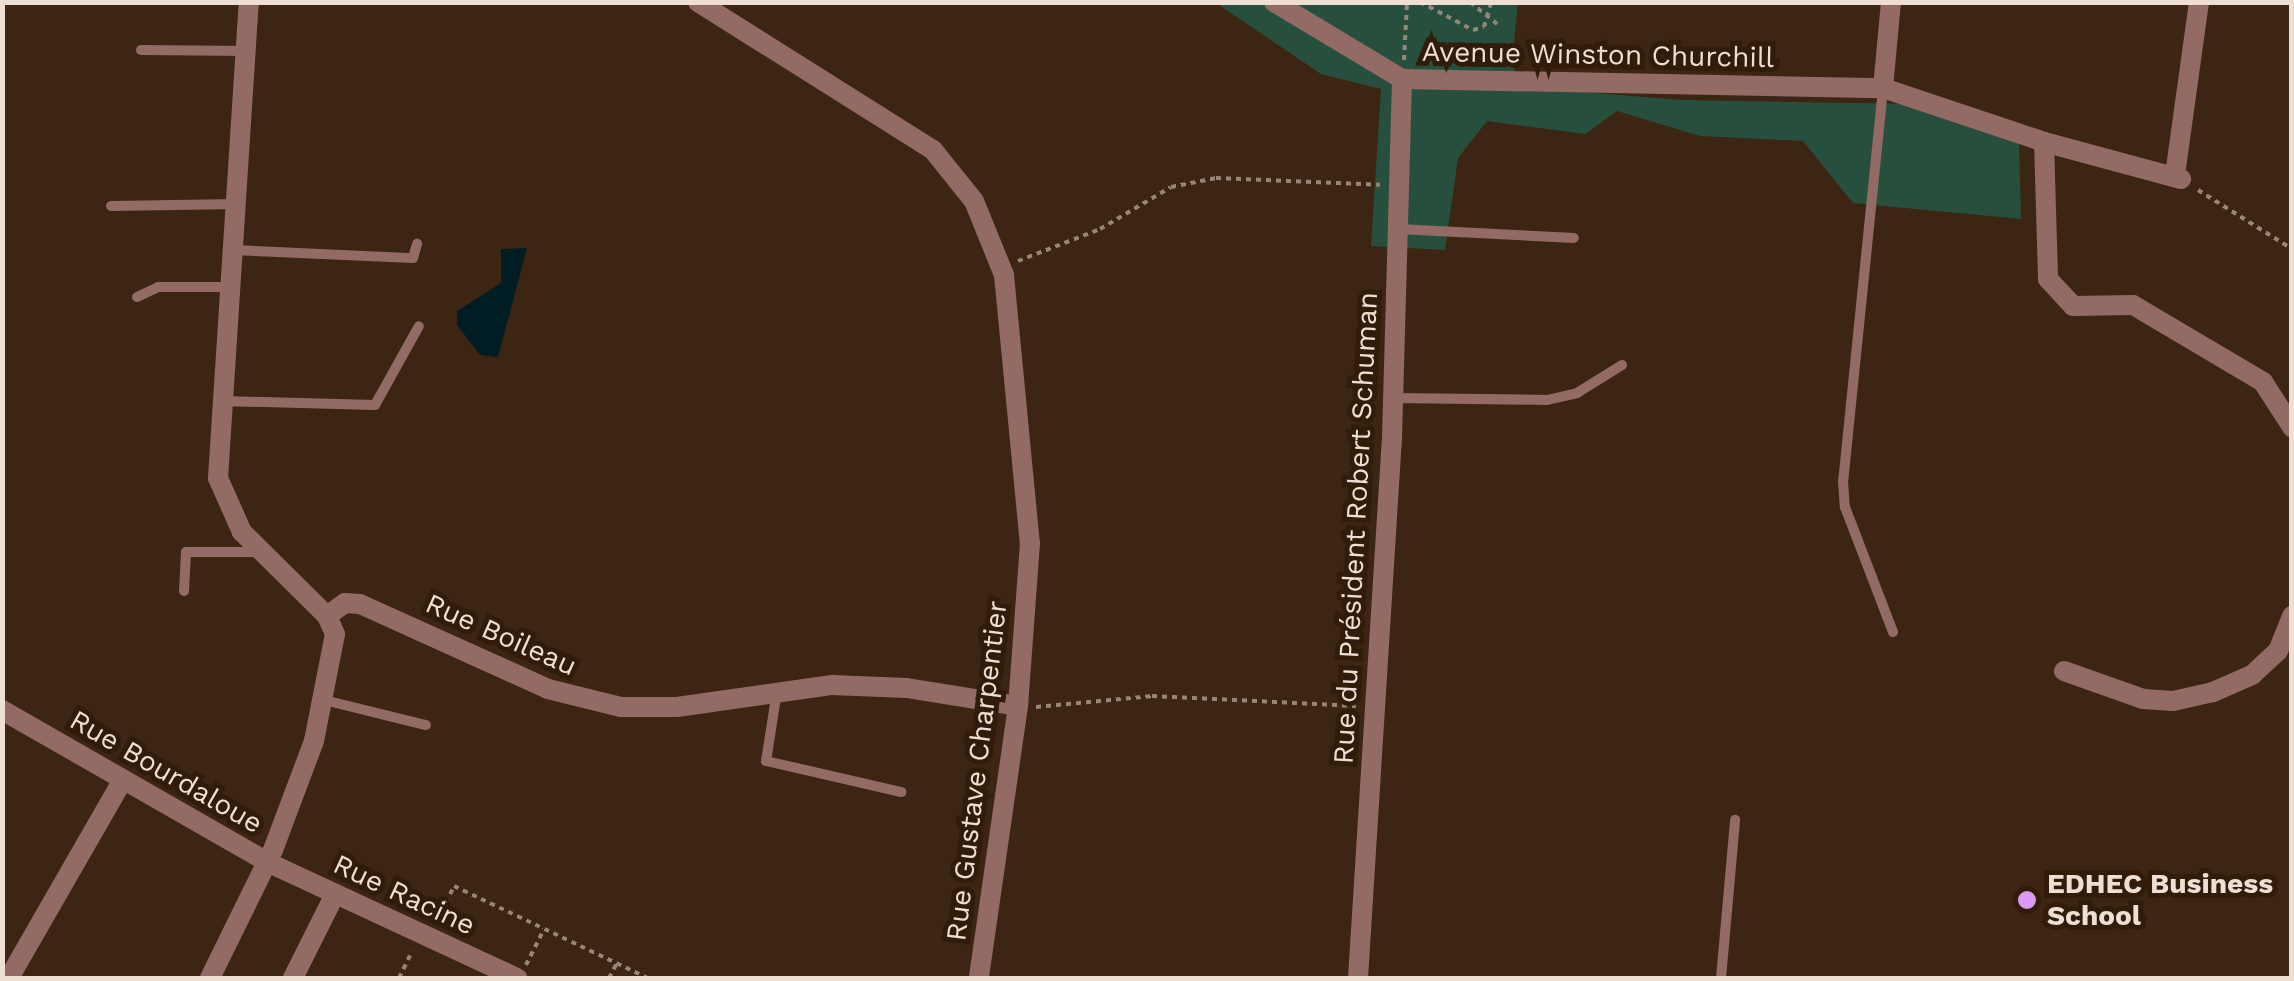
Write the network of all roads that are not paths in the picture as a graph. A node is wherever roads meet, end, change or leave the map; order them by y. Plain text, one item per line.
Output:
1 (249, 2) edge
2 (698, 2) edge
3 (1274, 2) edge
4 (1891, 2) edge
5 (2199, 2) edge
6 (141, 50) dead end
7 (248, 51) junction
8 (1402, 80) junction
9 (1883, 88) junction
10 (2044, 142) junction
11 (238, 204) junction
12 (111, 206) dead end
13 (1398, 229) junction
14 (1574, 238) dead end
15 (418, 244) dead end
16 (234, 250) junction
17 (232, 287) junction
18 (137, 297) dead end
19 (420, 326) dead end
20 (1622, 365) dead end
21 (1393, 398) junction
22 (221, 401) junction
23 (2292, 427) edge
24 (260, 552) junction
25 (184, 591) dead end
26 (326, 616) junction
27 (2292, 616) edge
28 (1893, 632) dead end
29 (2064, 671) dead end
30 (777, 690) junction
31 (324, 700) junction
32 (1018, 706) junction
33 (2, 710) edge
34 (426, 724) dead end
35 (123, 780) junction
36 (900, 792) dead end
37 (1735, 820) dead end
38 (267, 862) junction
39 (335, 894) junction
40 (10, 978) edge
41 (210, 978) edge
42 (293, 978) edge
43 (518, 978) edge
44 (979, 978) edge
45 (1358, 978) edge
46 (1721, 978) edge

1 - 7 street
2 - 32 street, Rue Gustave Charpentier
3 - 8 street, Avenue Winston Churchill
4 - 9 street
5 - 10 street, Avenue Winston Churchill
6 - 7 lane
7 - 11 street
8 - 9 street, Avenue Winston Churchill
8 - 13 street, Rue du Président Robert Schuman
9 - 10 street, Avenue Winston Churchill
9 - 28 lane
10 - 23 street
11 - 12 lane
11 - 16 street
13 - 14 lane
13 - 21 street, Rue du Président Robert Schuman
15 - 16 lane
16 - 17 street
17 - 18 lane
17 - 22 street
19 - 22 lane
20 - 21 lane
21 - 45 street, Rue du Président Robert Schuman
22 - 24 street
24 - 25 lane
24 - 26 street
26 - 30 street, Rue Boileau
26 - 31 street
27 - 29 street
30 - 32 street, Rue Boileau
30 - 36 lane
31 - 34 lane
31 - 38 street
32 - 44 street, Rue Gustave Charpentier
33 - 35 street, Rue Bourdaloue
35 - 38 street, Rue Bourdaloue
35 - 40 street
37 - 46 lane
38 - 39 street, Rue Racine
38 - 41 street
39 - 42 street
39 - 43 street, Rue Racine

